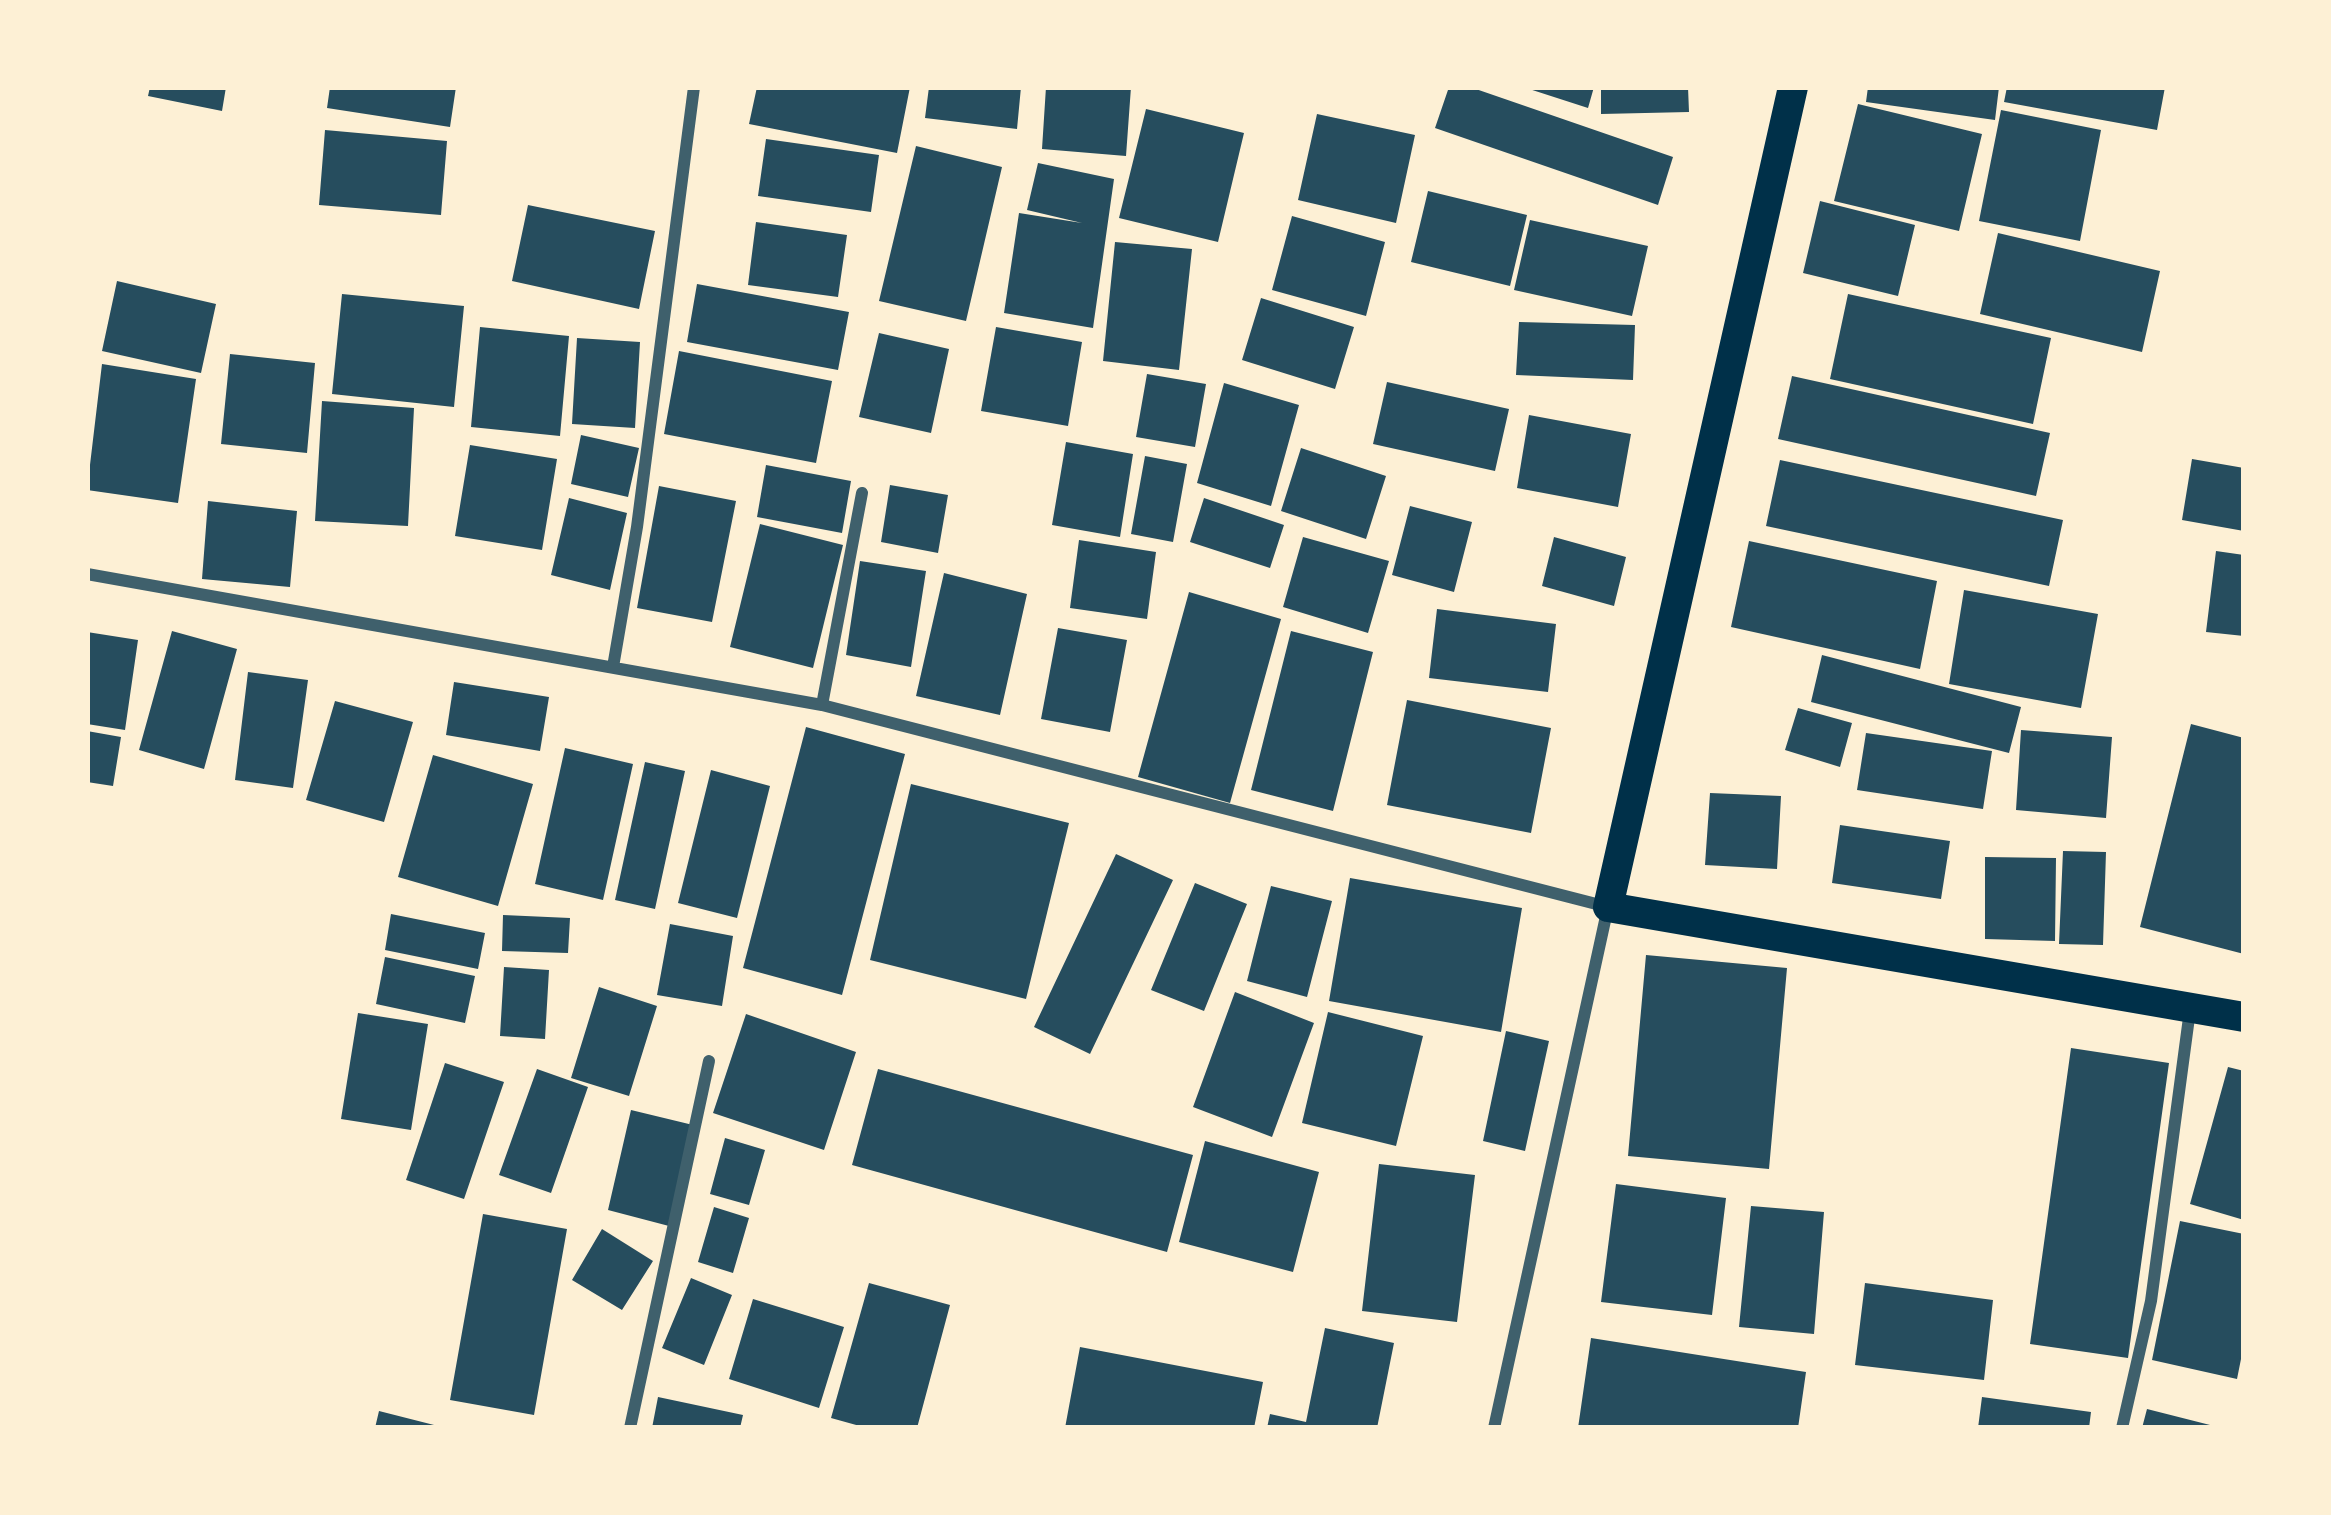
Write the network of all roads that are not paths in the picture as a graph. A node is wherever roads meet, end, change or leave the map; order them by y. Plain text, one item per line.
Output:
1 (694, 87) edge
2 (1793, 87) edge
3 (862, 493) dead end
4 (87, 574) edge
5 (613, 667) junction
6 (822, 705) junction
7 (1608, 908) junction
8 (2191, 1010) junction
9 (2244, 1017) edge
10 (709, 1061) dead end
11 (630, 1428) edge
12 (1494, 1428) edge
13 (2122, 1428) edge

1 - 5 street
2 - 7 main road
3 - 6 street
4 - 5 street
5 - 6 street
6 - 7 street
7 - 8 main road
7 - 12 street
8 - 9 main road
8 - 13 street
10 - 11 street

